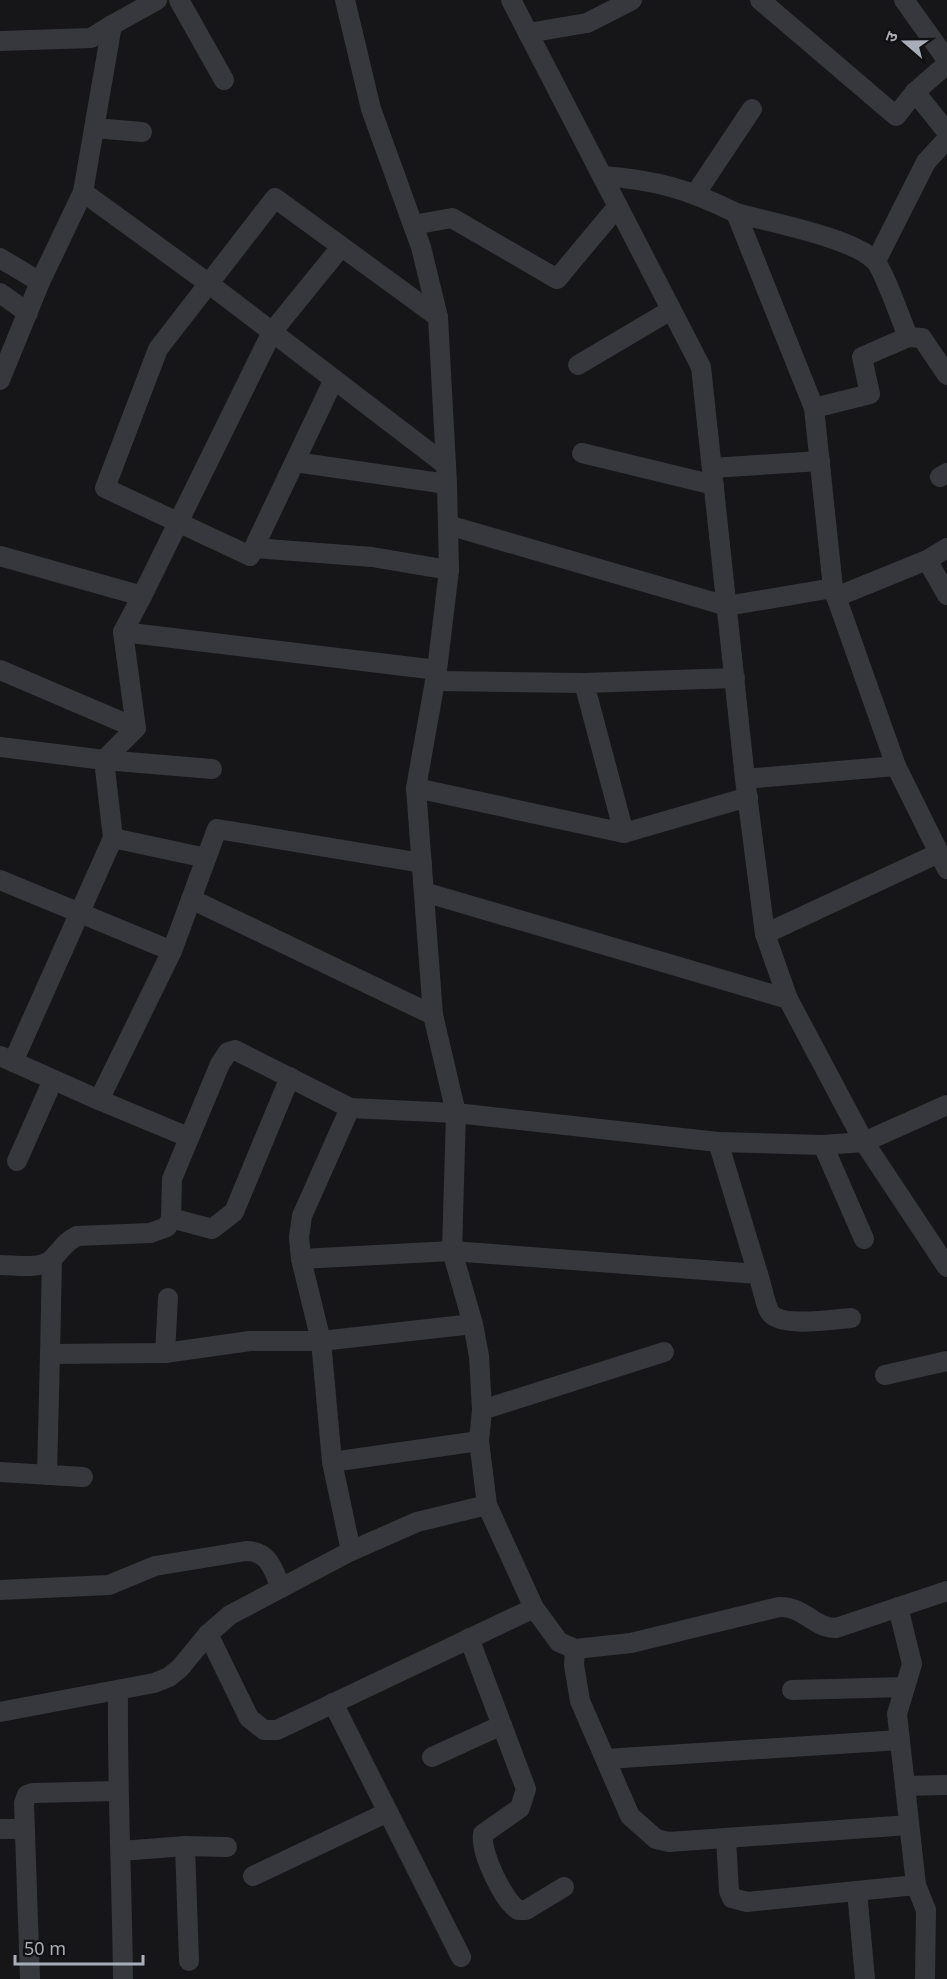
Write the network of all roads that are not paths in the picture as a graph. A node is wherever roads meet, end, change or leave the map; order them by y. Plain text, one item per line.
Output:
1 (157, 0) edge
2 (179, 0) edge
3 (345, 0) edge
4 (511, 0) edge
5 (632, 0) edge
6 (760, 0) edge
7 (904, 0) edge
8 (112, 25) junction
9 (528, 33) junction
10 (0, 41) edge
11 (947, 62) edge
12 (224, 80) dead end
13 (915, 92) junction
14 (752, 109) dead end
15 (94, 128) junction
16 (142, 132) dead end
17 (947, 132) edge
18 (947, 139) edge
19 (602, 177) junction
20 (83, 192) junction
21 (696, 193) junction
22 (618, 207) junction
23 (736, 213) junction
24 (413, 225) junction
25 (341, 247) junction
26 (0, 258) edge
27 (876, 261) junction
28 (40, 282) junction
29 (208, 283) junction
30 (0, 293) edge
31 (671, 310) junction
32 (28, 313) junction
33 (438, 318) junction
34 (272, 332) junction
35 (908, 337) junction
36 (942, 354) edge
37 (578, 365) dead end
38 (947, 375) edge
39 (334, 379) junction
40 (0, 380) edge
41 (814, 408) junction
42 (582, 453) dead end
43 (820, 461) junction
44 (295, 462) junction
45 (447, 475) junction
46 (713, 476) junction
47 (178, 522) junction
48 (448, 525) junction
49 (254, 548) junction
50 (947, 548) edge
51 (0, 556) edge
52 (927, 560) junction
53 (448, 570) junction
54 (834, 593) junction
55 (947, 595) edge
56 (142, 596) junction
57 (727, 606) junction
58 (123, 632) junction
59 (0, 670) edge
60 (436, 675) junction
61 (735, 678) junction
62 (584, 683) junction
63 (136, 728) junction
64 (0, 747) edge
65 (104, 760) junction
66 (896, 766) junction
67 (212, 769) dead end
68 (416, 788) junction
69 (746, 788) junction
70 (624, 833) junction
71 (113, 838) junction
72 (206, 858) junction
73 (943, 861) edge
74 (422, 863) junction
75 (0, 880) edge
76 (424, 892) junction
77 (191, 899) junction
78 (80, 913) junction
79 (765, 934) junction
80 (172, 951) junction
81 (788, 999) junction
82 (433, 1015) junction
83 (6, 1059) edge
84 (290, 1077) junction
85 (53, 1080) junction
86 (99, 1100) junction
87 (947, 1105) edge
88 (350, 1108) junction
89 (456, 1113) junction
90 (188, 1137) junction
91 (718, 1142) junction
92 (864, 1142) junction
93 (823, 1145) junction
94 (17, 1161) dead end
95 (171, 1218) junction
96 (864, 1239) dead end
97 (452, 1251) junction
98 (300, 1259) junction
99 (52, 1260) junction
100 (0, 1265) edge
101 (947, 1267) edge
102 (758, 1274) junction
103 (168, 1298) dead end
104 (851, 1318) dead end
105 (473, 1324) junction
106 (321, 1341) junction
107 (664, 1352) dead end
108 (165, 1353) junction
109 (50, 1354) junction
110 (947, 1360) edge
111 (885, 1375) dead end
112 (482, 1410) junction
113 (479, 1441) junction
114 (332, 1462) junction
115 (0, 1472) edge
116 (47, 1475) junction
117 (83, 1477) dead end
118 (487, 1505) junction
119 (351, 1551) junction
120 (281, 1588) junction
121 (0, 1590) edge
122 (947, 1591) edge
123 (898, 1607) junction
124 (534, 1608) junction
125 (208, 1634) junction
126 (469, 1638) junction
127 (575, 1649) junction
128 (905, 1687) junction
129 (118, 1690) junction
130 (792, 1690) dead end
131 (333, 1703) junction
132 (0, 1712) edge
133 (502, 1725) junction
134 (900, 1740) junction
135 (432, 1757) dead end
136 (606, 1759) junction
137 (947, 1785) edge
138 (905, 1786) junction
139 (117, 1791) junction
140 (388, 1812) junction
141 (909, 1825) junction
142 (0, 1829) edge
143 (25, 1829) junction
144 (726, 1838) junction
145 (185, 1846) junction
146 (226, 1847) dead end
147 (121, 1851) junction
148 (253, 1876) dead end
149 (916, 1885) junction
150 (564, 1887) dead end
151 (857, 1891) junction
152 (461, 1957) dead end
153 (189, 1961) dead end
154 (30, 1979) edge
155 (123, 1979) edge
156 (865, 1979) edge
157 (925, 1979) edge

1 - 8 street
2 - 12 street
3 - 24 street
4 - 9 street
5 - 9 street
6 - 13 street
7 - 11 street
8 - 10 street
8 - 15 street
9 - 19 street
11 - 13 street
13 - 17 street
14 - 21 street
15 - 16 street
15 - 20 street
18 - 27 street
19 - 21 street
19 - 22 street
20 - 28 street
20 - 29 street
21 - 23 street
22 - 24 street
22 - 31 street
23 - 27 street
23 - 41 street
24 - 33 street
25 - 29 street
25 - 33 street
25 - 34 street
26 - 28 street
27 - 35 street
28 - 32 street
29 - 34 street
29 - 47 street
30 - 32 street
31 - 37 street
31 - 46 street
32 - 40 street
33 - 45 street
34 - 39 street
34 - 47 street
35 - 36 street
35 - 41 street
36 - 38 street
39 - 44 street
39 - 45 street
41 - 43 street
42 - 46 street
43 - 46 street
43 - 54 street
44 - 45 street
44 - 49 street
45 - 48 street
46 - 57 street
47 - 49 street
47 - 56 street
48 - 53 street
48 - 57 street
49 - 53 street
50 - 52 street
51 - 56 street
52 - 54 street
52 - 55 street
53 - 60 street
54 - 57 street
54 - 66 street
56 - 58 street
57 - 61 street
58 - 60 street
58 - 63 street
59 - 63 street
60 - 62 street
60 - 68 street
61 - 62 street
61 - 69 street
62 - 70 street
63 - 65 street
64 - 65 street
65 - 67 street
65 - 71 street
66 - 69 street
66 - 73 street
68 - 70 street
68 - 74 street
69 - 70 street
69 - 79 street
71 - 72 street
71 - 78 street
72 - 74 street
72 - 77 street
73 - 79 street
74 - 76 street
75 - 78 street
76 - 81 street
76 - 82 street
77 - 80 street
77 - 82 street
78 - 80 street
78 - 83 street
79 - 81 street
80 - 86 street
81 - 92 street
82 - 89 street
83 - 85 street
84 - 88 street
84 - 90 street
84 - 95 street
85 - 86 street
85 - 94 street
86 - 90 street
87 - 92 street
88 - 89 street
88 - 98 street
89 - 91 street
89 - 97 street
90 - 95 street
91 - 93 street
91 - 102 street
92 - 93 street
92 - 101 street
93 - 96 street
95 - 99 street
97 - 98 street
97 - 102 street
97 - 105 street
98 - 106 street
99 - 100 street
99 - 109 street
102 - 104 street
103 - 108 street
105 - 106 street
105 - 112 street
106 - 108 street
106 - 114 street
107 - 112 street
108 - 109 street
109 - 116 street
110 - 111 street
112 - 113 street
113 - 114 street
113 - 118 street
114 - 119 street
115 - 116 street
116 - 117 street
118 - 119 street
118 - 124 street
119 - 120 street
120 - 121 street
120 - 125 street
122 - 123 street
123 - 127 street
123 - 128 street
124 - 126 street
124 - 127 street
125 - 129 street
125 - 131 street
126 - 131 street
126 - 133 street
127 - 136 street
128 - 130 street
128 - 134 street
129 - 132 street
129 - 139 street
131 - 140 street
133 - 135 street
133 - 150 street
134 - 136 street
134 - 138 street
136 - 144 street
137 - 138 street
138 - 141 street
139 - 143 street
139 - 147 street
140 - 148 street
140 - 152 street
141 - 144 street
141 - 149 street
142 - 143 street
143 - 154 street
144 - 151 street
145 - 146 street
145 - 147 street
145 - 153 street
147 - 155 street
149 - 151 street
149 - 157 street
151 - 156 street

